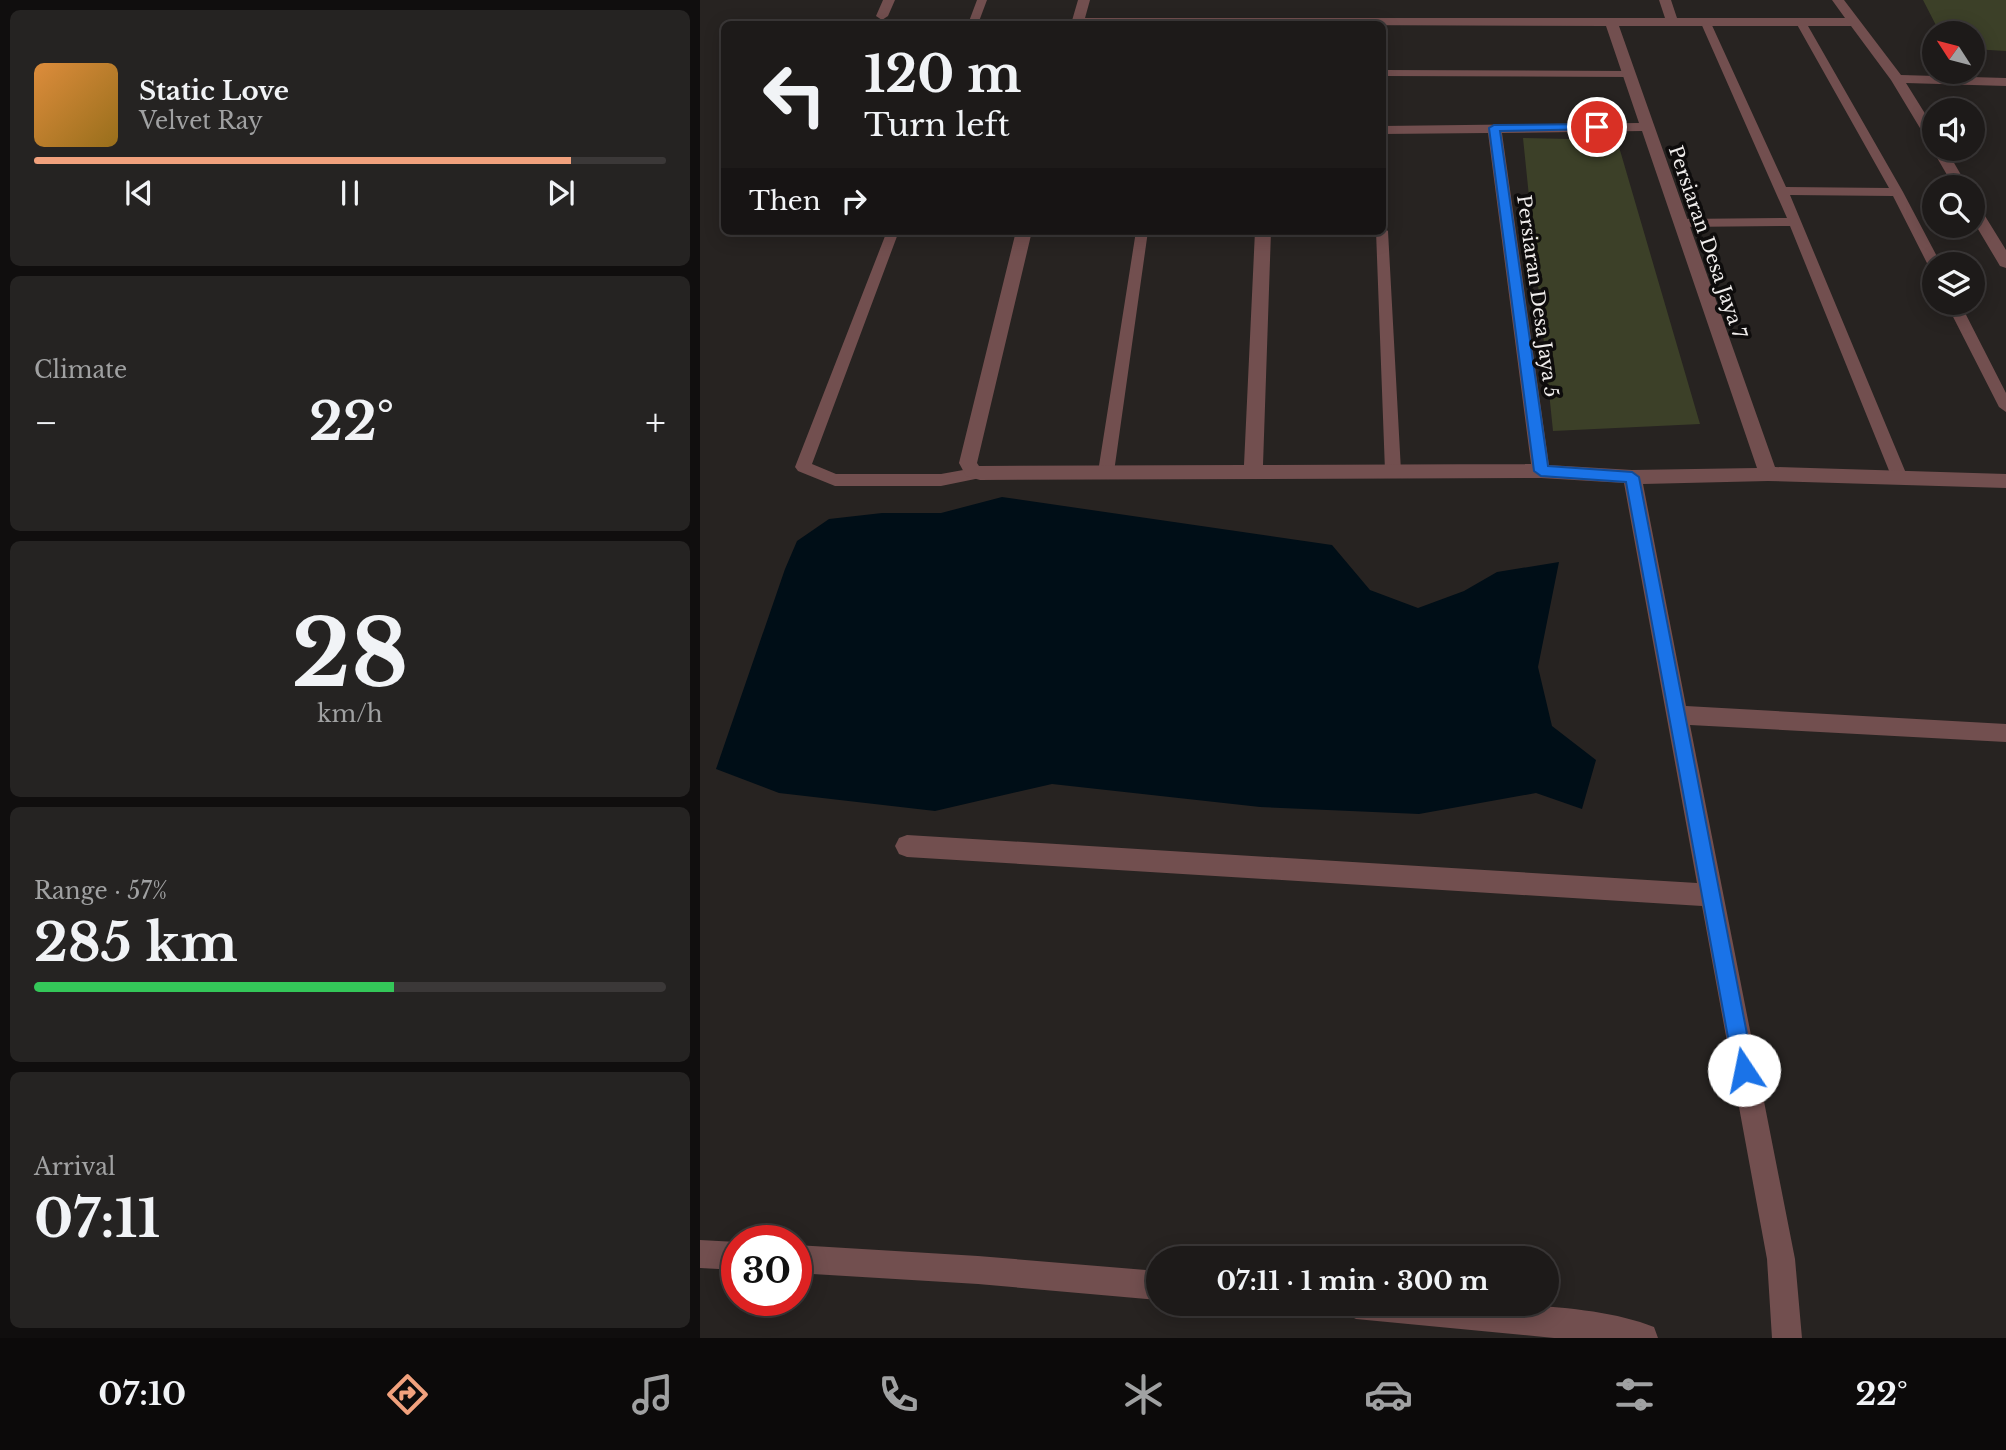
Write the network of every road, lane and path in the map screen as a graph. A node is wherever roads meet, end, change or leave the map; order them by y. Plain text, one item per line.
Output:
1 (889, 0) edge
2 (982, 0) edge
3 (1084, 0) edge
4 (1665, 0) edge
5 (1838, 0) edge
6 (882, 16) dead end
7 (974, 21) edge
8 (1078, 21) edge
9 (1672, 21) junction
10 (1705, 21) junction
11 (1611, 22) junction
12 (1800, 22) junction
13 (1856, 22) junction
14 (1386, 24) edge
15 (1386, 73) edge
16 (1629, 74) junction
17 (1897, 79) junction
18 (2006, 82) edge
19 (1922, 121) edge
20 (1648, 127) junction
21 (1494, 128) junction
22 (1386, 130) edge
23 (1782, 191) junction
24 (1897, 192) junction
25 (1794, 222) junction
26 (1681, 223) junction
27 (1985, 228) edge
28 (892, 235) edge
29 (1023, 235) edge
30 (1141, 235) edge
31 (1263, 235) edge
32 (1382, 235) edge
33 (1928, 252) edge
34 (2006, 263) edge
35 (1959, 315) edge
36 (2006, 407) edge
37 (1394, 471) junction
38 (1541, 471) junction
39 (1106, 472) junction
40 (980, 473) junction
41 (1253, 474) junction
42 (1768, 474) junction
43 (1632, 477) junction
44 (1900, 478) junction
45 (2006, 481) edge
46 (1677, 716) junction
47 (2006, 733) edge
48 (907, 846) dead end
49 (1710, 895) junction
50 (700, 1254) edge
51 (721, 1255) edge
52 (812, 1260) edge
53 (1146, 1285) edge
54 (1479, 1316) edge
55 (1643, 1338) edge
56 (1787, 1338) edge

1 - 6 street
2 - 7 lane
3 - 8 street
4 - 9 street
5 - 13 street
9 - 10 street
9 - 11 street
10 - 12 street
10 - 23 lane
11 - 14 street
11 - 16 street, Persiaran Desa Jaya 7
12 - 13 street
12 - 24 lane
13 - 17 street
15 - 16 lane
16 - 20 street, Persiaran Desa Jaya 7
17 - 18 street
17 - 19 street
20 - 21 street
20 - 26 street, Persiaran Desa Jaya 7
21 - 22 street
21 - 38 street, Persiaran Desa Jaya 5
23 - 24 lane
23 - 25 lane
24 - 33 lane
25 - 26 lane
25 - 44 lane
26 - 42 street, Persiaran Desa Jaya 7
27 - 34 street
28 - 40 lane
29 - 40 street
30 - 39 lane
31 - 41 street
32 - 37 lane
35 - 36 lane
37 - 38 street
37 - 41 street
38 - 43 street
39 - 40 street
39 - 41 street
42 - 43 street
42 - 44 street
43 - 46 street
44 - 45 street
46 - 47 street
46 - 49 street
48 - 49 street
49 - 56 street
50 - 51 street
52 - 53 street
54 - 55 street

